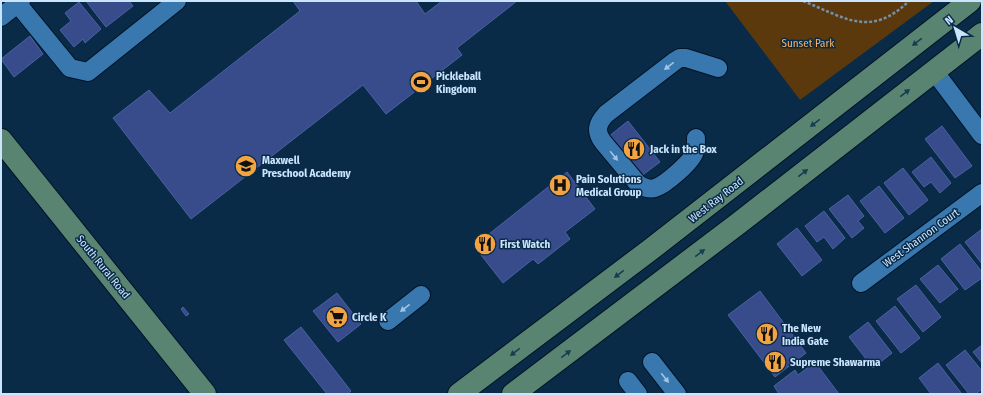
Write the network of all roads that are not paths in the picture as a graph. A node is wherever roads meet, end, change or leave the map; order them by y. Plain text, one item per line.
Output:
1 (178, 1) edge
2 (970, 1) edge
3 (19, 2) edge
4 (1, 16) edge
5 (982, 34) edge
6 (718, 68) dead end
7 (934, 71) junction
8 (982, 135) edge
9 (696, 138) dead end
10 (1, 140) edge
11 (982, 193) edge
12 (650, 250) junction
13 (669, 276) junction
14 (861, 283) dead end
15 (421, 295) dead end
16 (388, 321) dead end
17 (652, 362) dead end
18 (205, 394) edge
19 (459, 394) edge
20 (513, 394) edge
21 (677, 394) edge

1 - 3 street
2 -> 12 main road, West Ray Road
3 - 4 street
5 - 7 main road
6 -> 9 street
7 - 8 street
13 -> 7 main road
10 - 18 main road, South Rural Road
11 - 14 street, West Shannon Court
12 - 13 main road
12 -> 19 main road, West Ray Road
20 -> 13 main road
15 -> 16 street
17 -> 21 street

